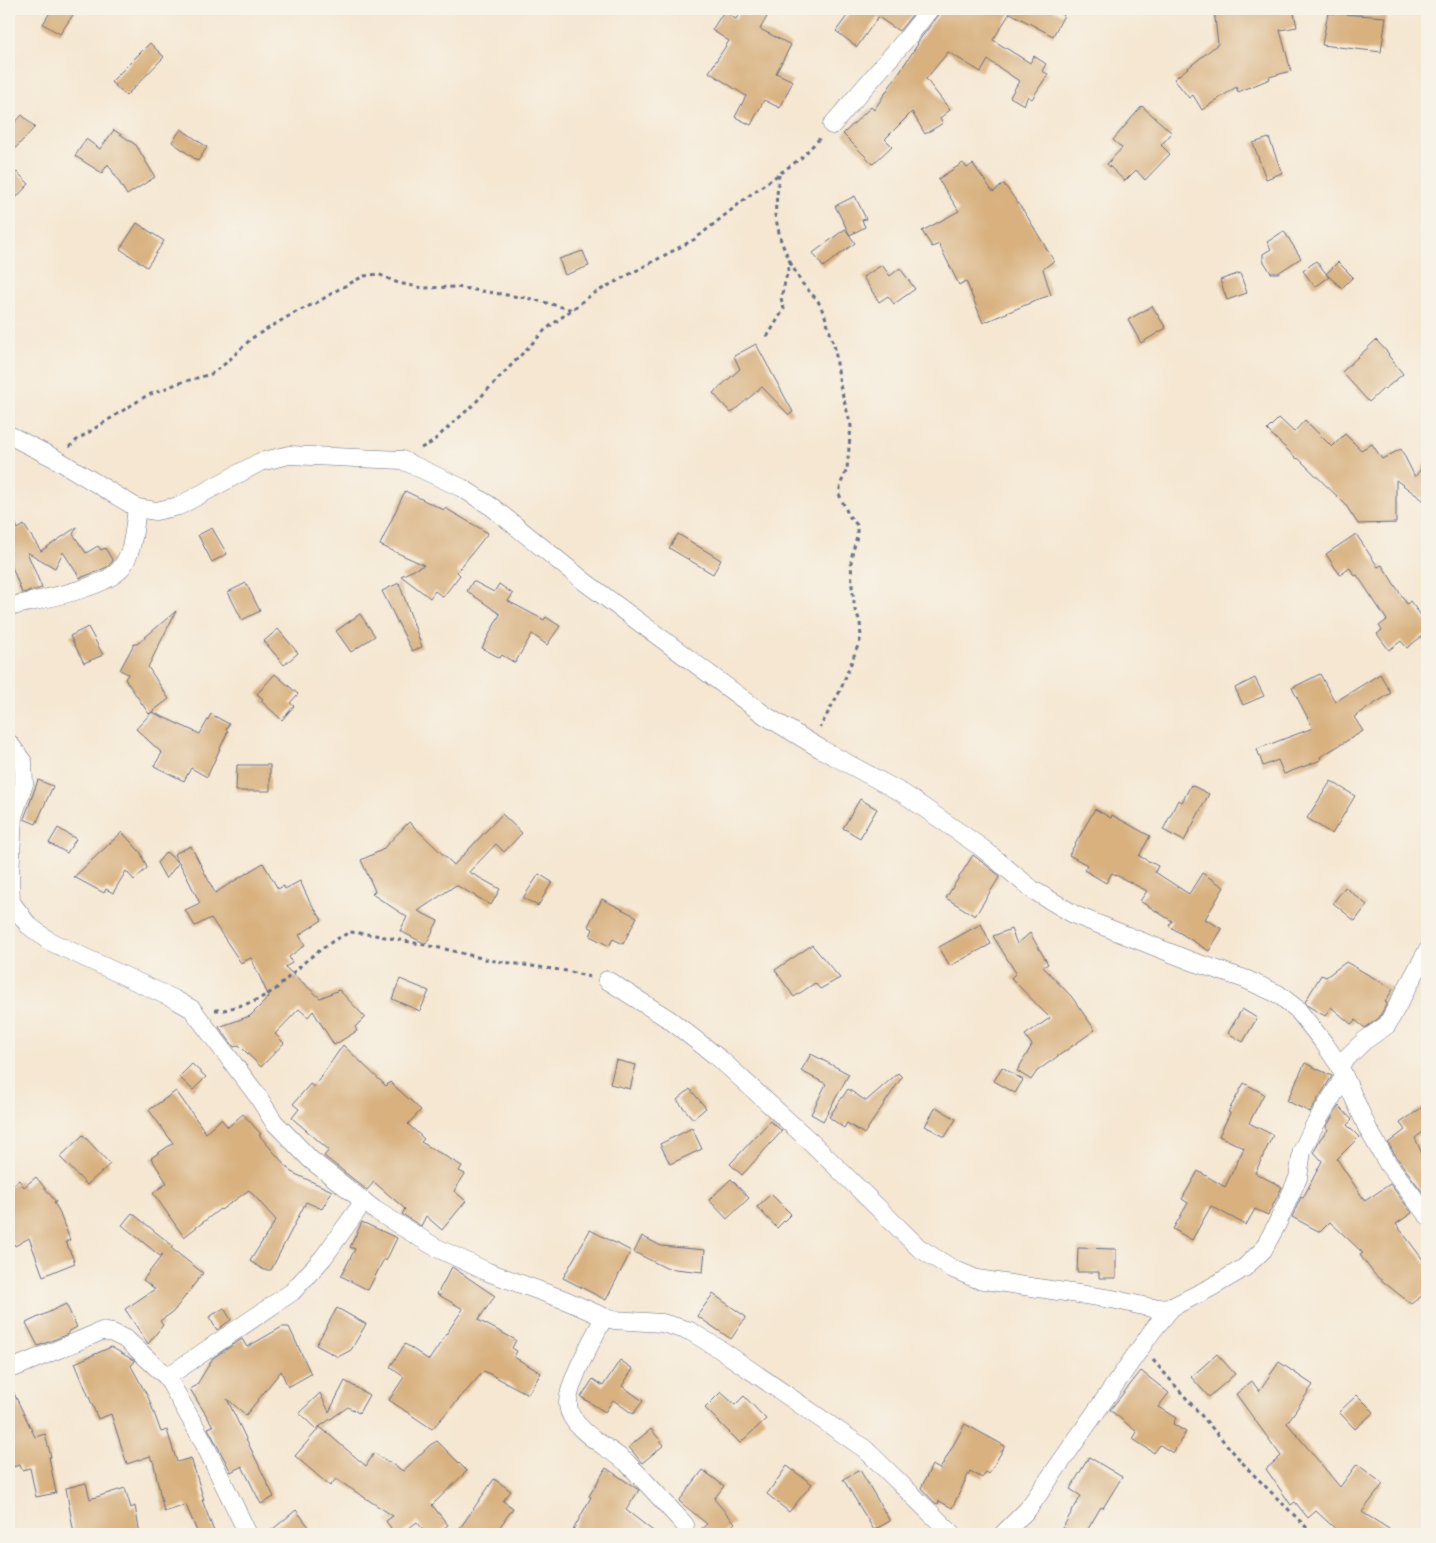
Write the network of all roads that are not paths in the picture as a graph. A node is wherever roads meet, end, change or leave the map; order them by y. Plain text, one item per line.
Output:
1 (930, 9) edge
2 (832, 125) road end
3 (9, 435) edge
4 (137, 508) junction
5 (9, 607) edge
6 (9, 743) edge
7 (10, 902) edge
8 (1425, 962) edge
9 (607, 980) road end
10 (1341, 1071) junction
11 (364, 1201) junction
12 (1427, 1215) edge
13 (1172, 1308) junction
14 (604, 1317) junction
15 (16, 1367) dead end
16 (167, 1377) junction
17 (685, 1525) dead end
18 (248, 1534) edge
19 (952, 1534) edge
20 (1002, 1534) edge

1 - 2 street
3 - 4 street
4 - 5 street
4 - 10 street
6 - 7 street
7 - 11 street
8 - 10 street
9 - 13 street
10 - 12 street
10 - 13 street
11 - 14 street
11 - 16 street
13 - 20 street
14 - 17 street
14 - 19 street
15 - 16 street
16 - 18 street

